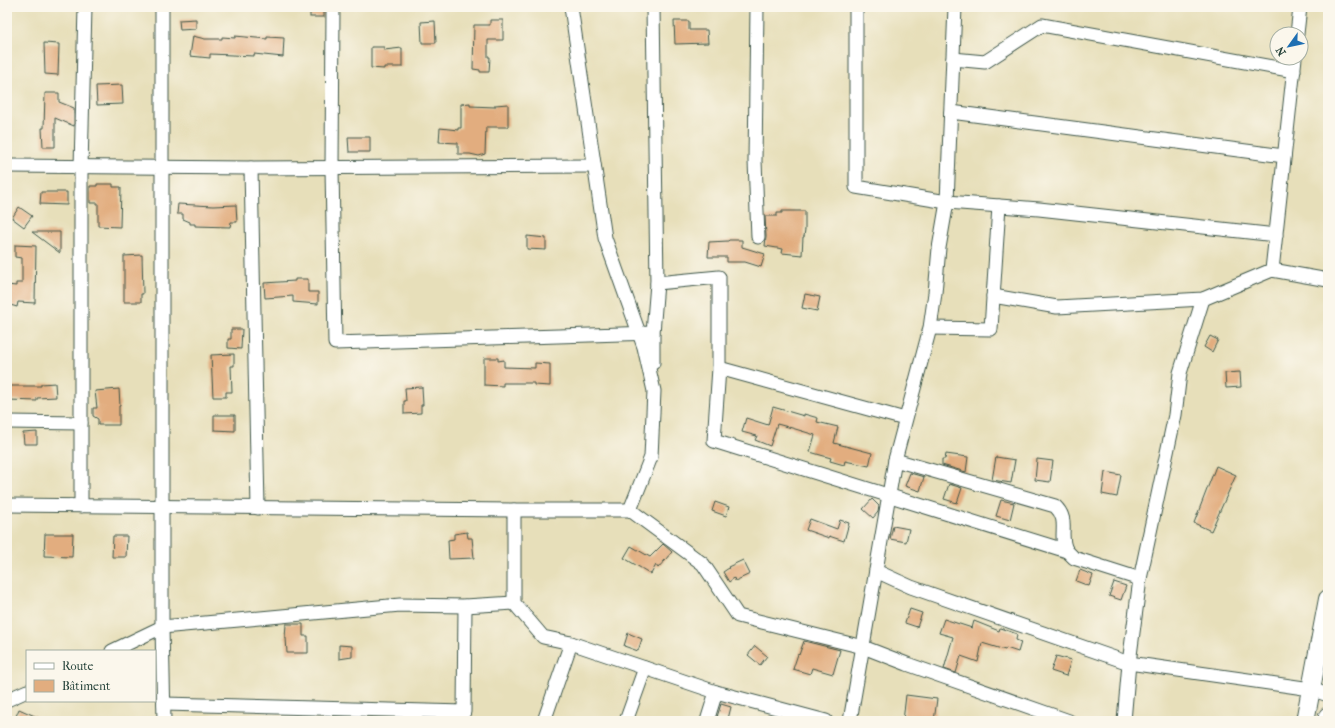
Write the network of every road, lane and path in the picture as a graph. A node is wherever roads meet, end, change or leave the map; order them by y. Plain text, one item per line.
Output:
1 (85, 7) edge
2 (162, 7) edge
3 (333, 7) edge
4 (571, 7) edge
5 (649, 7) edge
6 (653, 7) edge
7 (757, 7) edge
8 (856, 7) edge
9 (955, 7) edge
10 (1300, 7) edge
11 (1299, 26) edge
12 (953, 59) junction
13 (1269, 60) edge
14 (1294, 66) edge
15 (951, 112) junction
16 (1284, 156) junction
17 (7, 166) edge
18 (594, 166) junction
19 (81, 167) junction
20 (162, 168) junction
21 (252, 168) junction
22 (332, 168) junction
23 (947, 202) junction
24 (999, 206) junction
25 (1276, 235) junction
26 (758, 237) dead end
27 (1272, 270) junction
28 (1328, 280) edge
29 (657, 282) junction
30 (993, 296) junction
31 (1203, 299) junction
32 (930, 328) junction
33 (639, 333) junction
34 (653, 333) junction
35 (719, 368) junction
36 (654, 392) junction
37 (905, 419) junction
38 (7, 422) edge
39 (81, 423) junction
40 (895, 460) junction
41 (889, 495) junction
42 (7, 505) edge
43 (81, 506) junction
44 (162, 507) junction
45 (258, 508) junction
46 (514, 510) junction
47 (630, 510) junction
48 (1067, 551) junction
49 (876, 571) junction
50 (1140, 579) junction
51 (1328, 599) edge
52 (514, 603) junction
53 (465, 606) junction
54 (162, 628) junction
55 (570, 642) junction
56 (863, 647) junction
57 (114, 650) edge
58 (1129, 662) junction
59 (645, 668) junction
60 (1311, 689) junction
61 (26, 691) edge
62 (716, 692) junction
63 (1328, 695) edge
64 (7, 700) edge
65 (164, 704) junction
66 (1328, 716) edge
67 (461, 717) edge
68 (164, 721) edge
69 (544, 721) edge
70 (626, 721) edge
71 (707, 721) edge
72 (826, 721) edge
73 (850, 721) edge
74 (1069, 721) edge
75 (1124, 721) edge
76 (1305, 721) edge
77 (1327, 721) edge

1 - 19 street
2 - 20 street
3 - 22 street
4 - 18 street
5 - 6 street
6 - 29 street
7 - 26 street
8 - 23 street
9 - 12 street
10 - 11 street
12 - 13 street
12 - 15 street
14 - 16 street
15 - 16 street
15 - 23 street
16 - 25 street
17 - 19 street
18 - 22 street
18 - 33 street
19 - 20 street
19 - 39 street
20 - 21 street
20 - 44 street
21 - 22 street
21 - 45 street
22 - 33 street
23 - 24 street
23 - 32 street
24 - 25 street
24 - 30 street
25 - 27 street
27 - 28 street
27 - 31 street
29 - 34 street
29 - 35 street
30 - 31 street
30 - 32 street
31 - 50 street
32 - 37 street
33 - 34 street
33 - 36 street
34 - 36 street
35 - 37 street
35 - 41 street
36 - 47 street
37 - 40 street
38 - 39 street
39 - 43 street
40 - 41 street
40 - 48 street
41 - 48 street
41 - 49 street
42 - 43 street
43 - 44 street
44 - 45 street
44 - 54 street
45 - 46 street
46 - 47 street
46 - 52 street
47 - 56 street
48 - 50 street
49 - 56 street
49 - 58 street
50 - 58 street
51 - 60 main road
52 - 53 street
52 - 55 street
53 - 54 street
53 - 67 street
54 - 57 street
54 - 65 street
55 - 59 street
55 - 69 street
56 - 73 street
56 - 74 street
58 - 60 street
58 - 75 street
59 - 62 street
59 - 70 street
60 - 63 street
60 - 76 main road
61 - 64 street
62 - 71 street
62 - 72 street
65 - 67 street
65 - 68 street
66 - 77 main road

